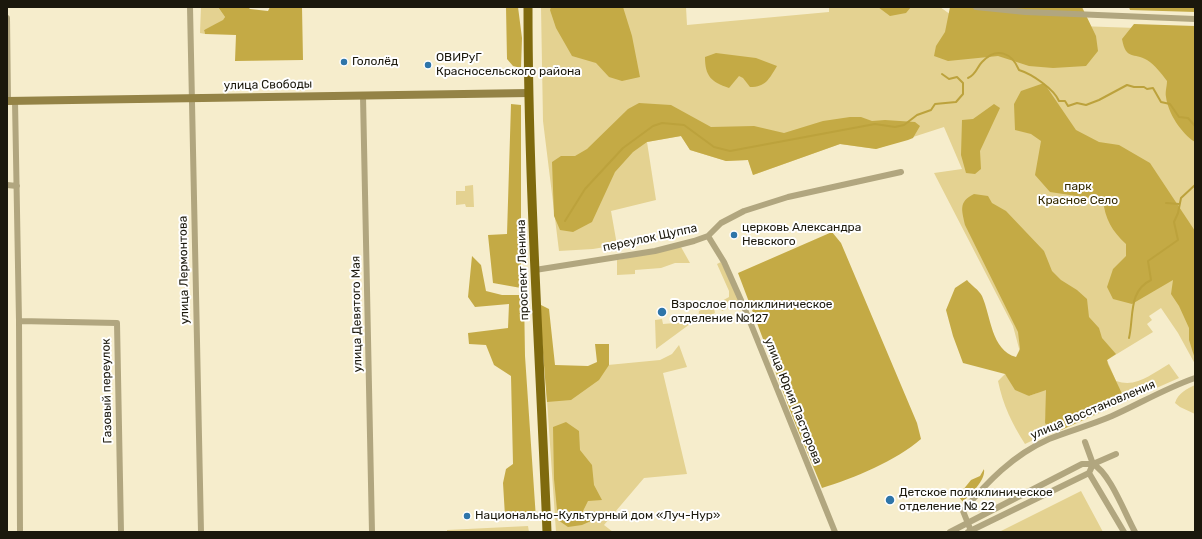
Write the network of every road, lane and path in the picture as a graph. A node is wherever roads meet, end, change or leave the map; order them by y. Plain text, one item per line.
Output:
1 (190, 7) edge
2 (528, 7) edge
3 (976, 7) edge
4 (7, 18) edge
5 (1195, 19) edge
6 (529, 93) junction
7 (363, 96) junction
8 (191, 98) junction
9 (10, 101) edge
10 (901, 172) dead end
11 (7, 186) edge
12 (17, 186) junction
13 (708, 236) junction
14 (535, 270) junction
15 (20, 321) junction
16 (1195, 378) edge
17 (1085, 442) dead end
18 (1116, 454) dead end
19 (1093, 464) junction
20 (1089, 473) junction
21 (968, 523) junction
22 (970, 531) edge
23 (20, 532) edge
24 (121, 532) edge
25 (201, 532) edge
26 (372, 532) edge
27 (547, 532) edge
28 (835, 532) edge
29 (950, 532) edge
30 (1124, 532) edge
31 (1135, 532) edge

1 - 8 street, улица Лермонтова
2 - 6 main road, проспект Ленина
3 - 5 street
4 - 9 street
6 - 7 main road, улица Свободы
6 - 14 main road, проспект Ленина
7 - 8 main road, улица Свободы
7 - 26 street, улица Девятого Мая
8 - 9 main road, улица Свободы
8 - 25 street, улица Лермонтова
9 - 12 street
10 - 13 street, переулок Щуппа
11 - 12 street
12 - 15 street
13 - 14 street, переулок Щуппа
13 - 28 street, улица Юрия Пасторова
14 - 27 main road, проспект Ленина
15 - 23 street
15 - 24 street, Газовый переулок
16 - 21 street, улица Восстановления
17 - 19 street
18 - 19 street
19 - 20 street
19 - 21 street
19 - 31 street
20 - 22 street, улица Восстановления
20 - 30 street
21 - 22 street, улица Восстановления
21 - 29 street

